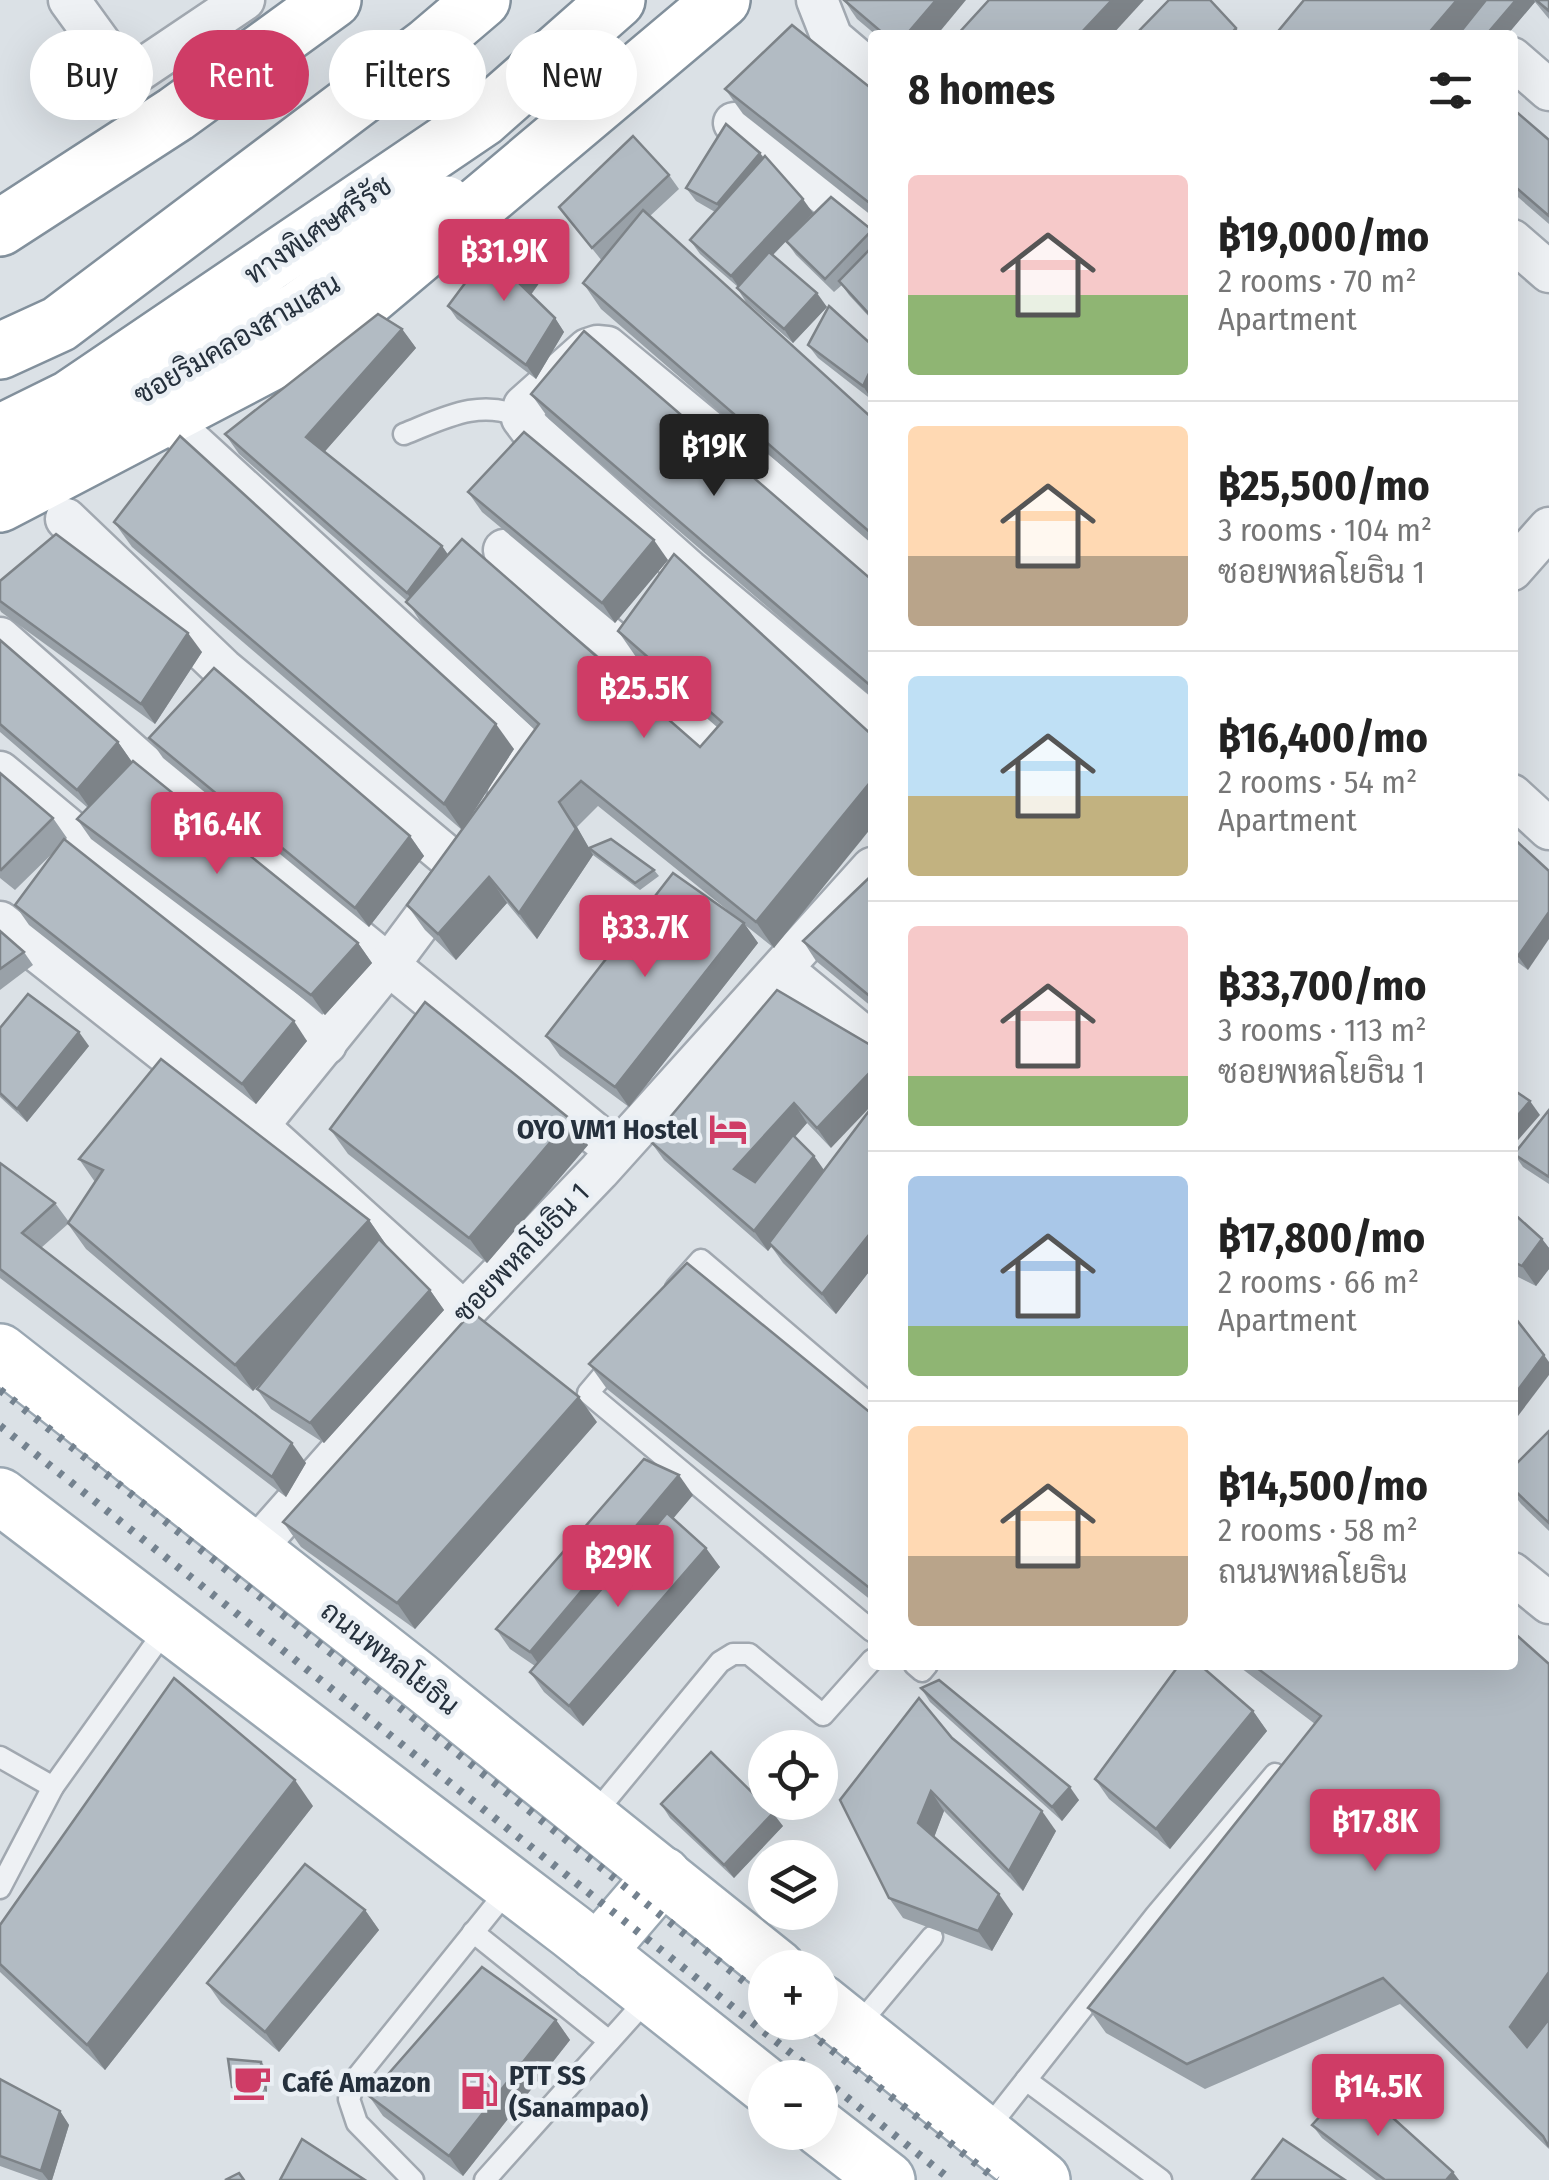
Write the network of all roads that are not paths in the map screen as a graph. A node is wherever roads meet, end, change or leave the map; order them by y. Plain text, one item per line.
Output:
1 (69, 0) edge
2 (244, 0) edge
3 (333, 0) edge
4 (482, 0) edge
5 (616, 0) edge
6 (696, 0) edge
7 (722, 0) edge
8 (817, 0) edge
9 (1518, 63) edge
10 (868, 69) edge
11 (1549, 90) edge
12 (734, 123) edge
13 (0, 228) edge
14 (868, 229) edge
15 (1518, 245) edge
16 (1549, 272) edge
17 (0, 351) edge
18 (522, 418) junction
19 (0, 433) edge
20 (404, 434) dead end
21 (186, 436) edge
22 (0, 472) edge
23 (0, 504) edge
24 (66, 519) dead end
25 (1549, 528) edge
26 (504, 550) edge
27 (868, 563) edge
28 (1518, 563) edge
29 (653, 608) junction
30 (0, 638) edge
31 (868, 722) edge
32 (726, 747) edge
33 (0, 772) edge
34 (478, 840) junction
35 (79, 841) edge
36 (868, 872) edge
37 (390, 963) junction
38 (782, 969) junction
39 (868, 1040) edge
40 (326, 1044) junction
41 (258, 1126) junction
42 (616, 1150) junction
43 (663, 1304) edge
44 (464, 1312) junction
45 (626, 1349) edge
46 (0, 1352) edge
47 (868, 1403) edge
48 (0, 1496) edge
49 (252, 1552) junction
50 (1518, 1578) edge
51 (1549, 1603) edge
52 (168, 1626) junction
53 (868, 1628) edge
54 (868, 1664) edge
55 (0, 1758) edge
56 (1285, 1763) edge
57 (53, 1787) junction
58 (591, 1818) junction
59 (662, 1875) junction
60 (510, 1886) junction
61 (0, 1888) edge
62 (473, 1932) junction
63 (932, 1937) edge
64 (755, 1950) edge
65 (597, 1952) junction
66 (651, 1995) junction
67 (838, 2016) edge
68 (609, 2041) junction
69 (748, 2072) edge
70 (1026, 2080) junction
71 (984, 2133) junction
72 (838, 2142) edge
73 (413, 2180) edge
74 (485, 2180) edge
75 (887, 2180) edge
76 (1042, 2180) edge
77 (1161, 2180) edge

1 - 2 street
3 - 13 main road
4 - 17 main road
5 - 19 main road, ทางพิเศษศรีรัช
6 - 22 main road, ซอยริมคลองสามเสน
7 - 23 main road
8 - 10 street
9 - 11 street
12 - 14 street
15 - 16 street
18 - 20 lane
18 - 27 street
18 - 29 street
21 - 34 street
24 - 34 street
25 - 28 street
26 - 29 street
29 - 31 street
29 - 32 street
30 - 35 street
33 - 35 street
34 - 37 street
35 - 37 street
35 - 40 street
35 - 41 street
36 - 38 street, ซอยพหลโยธิน 1
37 - 40 street
37 - 42 street
38 - 39 street
38 - 42 street, ซอยพหลโยธิน 1
40 - 41 street
41 - 44 street
42 - 44 street, ซอยพหลโยธิน 1
43 - 47 lane
44 - 49 street, ซอยพหลโยธิน 1
45 - 53 lane
46 - 49 main road, ถนนพหลโยธิน
48 - 52 main road
49 - 58 main road, ถนนพหลโยธิน
50 - 51 street
52 - 57 lane
52 - 60 main road
54 - 58 lane
55 - 57 lane
56 - 70 lane
57 - 61 lane
58 - 59 main road, ถนนพหลโยธิน
59 - 64 main road, ถนนพหลโยธิน
59 - 65 main road
60 - 62 lane
60 - 65 main road
62 - 68 lane
62 - 73 lane
63 - 67 lane
65 - 66 main road
66 - 68 lane
66 - 69 main road
67 - 71 main road
68 - 74 lane
70 - 71 lane
70 - 77 lane
71 - 76 main road
72 - 75 main road

